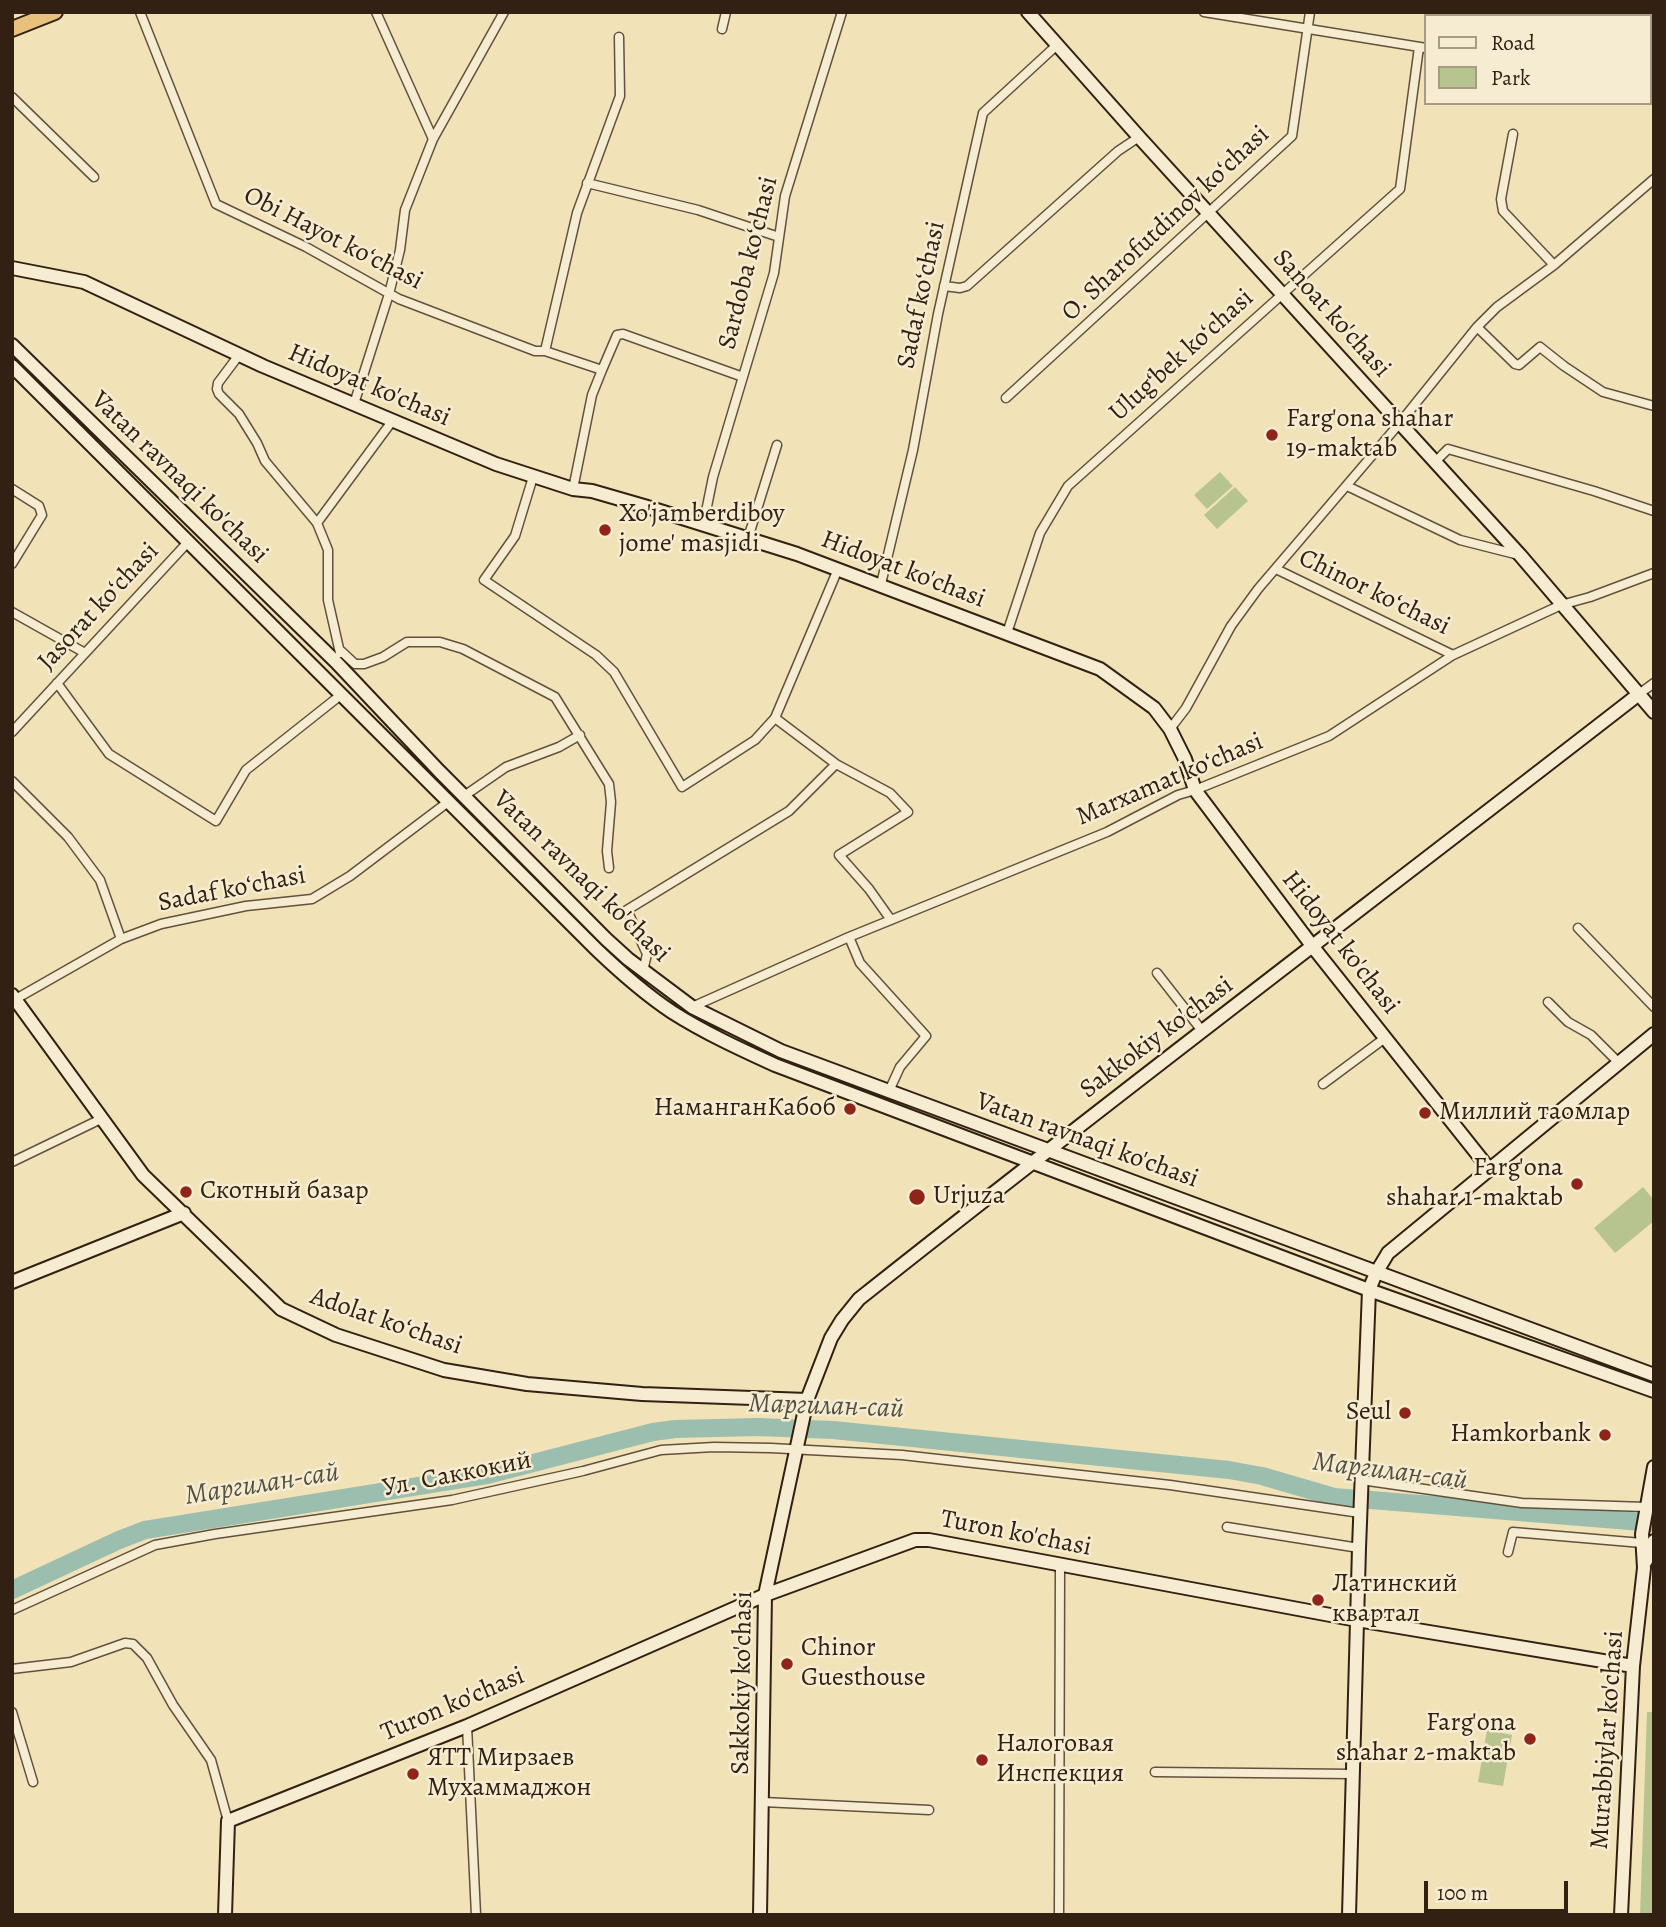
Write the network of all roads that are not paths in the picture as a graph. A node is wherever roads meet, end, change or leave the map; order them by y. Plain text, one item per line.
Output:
1 (55, 12) edge
2 (140, 12) edge
3 (376, 12) edge
4 (504, 12) edge
5 (726, 12) edge
6 (842, 12) edge
7 (1028, 12) edge
8 (1204, 12) edge
9 (1310, 12) edge
10 (12, 29) edge
11 (722, 29) dead end
12 (1307, 30) junction
13 (619, 37) dead end
14 (1057, 45) junction
15 (1423, 48) edge
16 (12, 97) edge
17 (1513, 134) dead end
18 (1139, 137) junction
19 (433, 139) junction
20 (94, 177) dead end
21 (1654, 179) edge
22 (587, 183) junction
23 (1210, 214) junction
24 (779, 237) junction
25 (1554, 265) junction
26 (12, 268) edge
27 (944, 286) junction
28 (389, 294) junction
29 (1282, 294) junction
30 (1477, 327) junction
31 (12, 345) edge
32 (545, 351) junction
33 (239, 355) junction
34 (12, 366) edge
35 (602, 370) junction
36 (743, 377) junction
37 (1006, 398) dead end
38 (354, 404) junction
39 (1654, 406) edge
40 (393, 420) junction
41 (1399, 424) junction
42 (777, 445) dead end
43 (1435, 462) junction
44 (533, 477) junction
45 (1347, 486) junction
46 (12, 489) edge
47 (573, 489) junction
48 (1654, 512) edge
49 (317, 523) junction
50 (703, 526) junction
51 (748, 538) junction
52 (189, 541) junction
53 (1520, 555) junction
54 (12, 564) edge
55 (838, 569) junction
56 (1276, 569) junction
57 (1654, 573) edge
58 (881, 584) junction
59 (1561, 605) junction
60 (12, 612) edge
61 (1007, 633) junction
62 (85, 653) junction
63 (1453, 655) junction
64 (338, 657) junction
65 (57, 683) junction
66 (1654, 683) edge
67 (342, 694) junction
68 (1639, 694) junction
69 (1654, 712) edge
70 (775, 718) junction
71 (1170, 729) junction
72 (12, 732) edge
73 (580, 736) junction
74 (836, 764) junction
75 (439, 771) junction
76 (12, 781) edge
77 (429, 782) junction
78 (1195, 790) junction
79 (464, 796) junction
80 (448, 802) junction
81 (609, 868) dead end
82 (891, 920) junction
83 (1578, 928) dead end
84 (849, 937) junction
85 (121, 939) junction
86 (1313, 947) junction
87 (643, 971) junction
88 (1157, 973) dead end
89 (13, 998) edge
90 (1548, 1002) dead end
91 (692, 1007) junction
92 (1654, 1007) edge
93 (1203, 1032) junction
94 (1654, 1034) edge
95 (1385, 1038) junction
96 (1619, 1063) junction
97 (1323, 1084) dead end
98 (889, 1091) junction
99 (103, 1118) junction
100 (1048, 1150) junction
101 (12, 1162) edge
102 (1032, 1162) junction
103 (1490, 1170) junction
104 (184, 1213) junction
105 (1376, 1273) junction
106 (12, 1282) edge
107 (1369, 1290) junction
108 (1654, 1376) edge
109 (1654, 1391) edge
110 (807, 1400) junction
111 (796, 1449) junction
112 (1654, 1467) edge
113 (1362, 1480) junction
114 (1646, 1510) junction
115 (1360, 1513) junction
116 (1227, 1527) dead end
117 (1646, 1540) edge
118 (1359, 1548) junction
119 (1507, 1552) dead end
120 (1059, 1565) junction
121 (765, 1595) junction
122 (12, 1610) edge
123 (1357, 1620) junction
124 (1633, 1666) junction
125 (12, 1669) edge
126 (12, 1712) edge
127 (467, 1726) junction
128 (1154, 1772) dead end
129 (1353, 1774) junction
130 (33, 1782) dead end
131 (763, 1802) junction
132 (929, 1810) dead end
133 (228, 1821) junction
134 (225, 1915) edge
135 (476, 1915) edge
136 (760, 1915) edge
137 (1059, 1915) edge
138 (1349, 1915) edge
139 (1621, 1915) edge

1 - 10 highway
2 - 28 street, Obi Hayot koʻchasi
3 - 19 street
4 - 19 street
5 - 11 street
6 - 24 street, Sardoba koʻchasi
7 - 14 street, Sanoat ko'chasi
8 - 12 street
9 - 12 street, O. Sharofutdinov koʻchasi
12 - 15 street
12 - 23 street, O. Sharofutdinov koʻchasi
13 - 22 street
14 - 18 street, Sanoat ko'chasi
14 - 27 street, Sadaf koʻchasi
15 - 29 street, Ulugʻbek koʻchasi
16 - 20 street
17 - 25 street
18 - 23 street, Sanoat ko'chasi
18 - 27 street
19 - 28 street
21 - 25 street
22 - 24 street
22 - 32 street
23 - 29 street, Sanoat ko'chasi
23 - 37 street, O. Sharofutdinov koʻchasi
24 - 36 street, Sardoba koʻchasi
25 - 30 street
26 - 33 street, Hidoyat ko'chasi
27 - 58 street, Sadaf koʻchasi
28 - 32 street, Obi Hayot koʻchasi
28 - 38 street
29 - 41 street, Sanoat ko'chasi
29 - 61 street, Ulugʻbek koʻchasi
30 - 39 street
30 - 41 street
31 - 64 street, Vatan ravnaqi ko'chasi
32 - 35 street, Obi Hayot koʻchasi
33 - 38 street, Hidoyat ko'chasi
33 - 49 street
34 - 52 street, Vatan ravnaqi ko'chasi
35 - 36 street
35 - 47 street
36 - 50 street, Sardoba koʻchasi
38 - 40 street, Hidoyat ko'chasi
40 - 44 street, Hidoyat ko'chasi
40 - 49 street
41 - 43 street, Sanoat ko'chasi
41 - 45 street
42 - 51 street
43 - 48 street
43 - 53 street, Sanoat ko'chasi
44 - 47 street, Hidoyat ko'chasi
44 - 70 street
45 - 53 street
45 - 56 street
46 - 54 street
47 - 50 street, Hidoyat ko'chasi
49 - 64 street
50 - 51 street, Hidoyat ko'chasi
51 - 55 street, Hidoyat ko'chasi
52 - 62 street, Jasorat koʻchasi
52 - 67 street, Vatan ravnaqi ko'chasi
53 - 59 street, Sanoat ko'chasi
55 - 58 street, Hidoyat ko'chasi
55 - 70 street
56 - 63 street, Chinor koʻchasi
56 - 71 street
57 - 59 street, Marxamat koʻchasi
58 - 61 street, Hidoyat ko'chasi
59 - 63 street, Marxamat koʻchasi
59 - 68 street, Sanoat ko'chasi
60 - 62 street
61 - 71 street, Hidoyat ko'chasi
62 - 65 street, Jasorat koʻchasi
63 - 78 street, Marxamat koʻchasi
64 - 73 street
64 - 75 street, Vatan ravnaqi ko'chasi
65 - 67 street
65 - 72 street, Jasorat koʻchasi
66 - 68 street, Sakkokiy ko'chasi
67 - 77 street, Vatan ravnaqi ko'chasi
68 - 69 street, Sanoat ko'chasi
68 - 86 street, Sakkokiy ko'chasi
70 - 74 street
71 - 78 street, Hidoyat ko'chasi
73 - 79 street
73 - 81 street
74 - 82 street
74 - 87 street
75 - 77 street
75 - 79 street, Vatan ravnaqi ko'chasi
76 - 85 street
77 - 80 street, Vatan ravnaqi ko'chasi
78 - 82 street, Marxamat koʻchasi
78 - 86 street, Hidoyat ko'chasi
79 - 87 street, Vatan ravnaqi ko'chasi
80 - 85 street, Sadaf koʻchasi
80 - 102 street, Vatan ravnaqi ko'chasi
82 - 84 street, Marxamat koʻchasi
83 - 92 street
84 - 91 street, Marxamat koʻchasi
84 - 98 street
85 - 89 street, Sadaf koʻchasi
86 - 93 street, Sakkokiy ko'chasi
86 - 95 street, Hidoyat ko'chasi
87 - 91 street, Vatan ravnaqi ko'chasi
88 - 93 street
89 - 99 street, Adolat koʻchasi
90 - 96 street
91 - 98 street, Vatan ravnaqi ko'chasi
93 - 100 street, Sakkokiy ko'chasi
94 - 96 street
95 - 97 street
95 - 103 street, Hidoyat ko'chasi
96 - 103 street
98 - 100 street, Vatan ravnaqi ko'chasi
99 - 101 street
99 - 104 street, Adolat koʻchasi
100 - 102 street, Sakkokiy ko'chasi
100 - 105 street, Vatan ravnaqi ko'chasi
102 - 107 street, Vatan ravnaqi ko'chasi
102 - 110 street, Sakkokiy ko'chasi
103 - 105 street
104 - 106 street
104 - 110 street, Adolat koʻchasi
105 - 107 street
105 - 108 street
107 - 109 street
107 - 113 street
110 - 111 street, Sakkokiy ko'chasi
111 - 115 street, Ул. Саккокий
111 - 121 street, Sakkokiy ko'chasi
111 - 122 street, Ул. Саккокий
112 - 114 street, Murabbiylar ko'chasi
113 - 114 street
113 - 115 street
114 - 117 street, Murabbiylar ko'chasi
115 - 118 street
116 - 118 street
117 - 119 street
117 - 124 street, Murabbiylar ko'chasi
118 - 123 street
120 - 121 street, Turon ko'chasi
120 - 123 street, Turon ko'chasi
120 - 137 street
121 - 127 street, Turon ko'chasi
121 - 131 street, Sakkokiy ko'chasi
123 - 124 street, Turon ko'chasi
123 - 129 street
124 - 139 street, Murabbiylar ko'chasi
125 - 133 street
126 - 130 street
127 - 133 street, Turon ko'chasi
127 - 135 street
128 - 129 street
129 - 138 street
131 - 132 street
131 - 136 street, Sakkokiy ko'chasi
133 - 134 street

